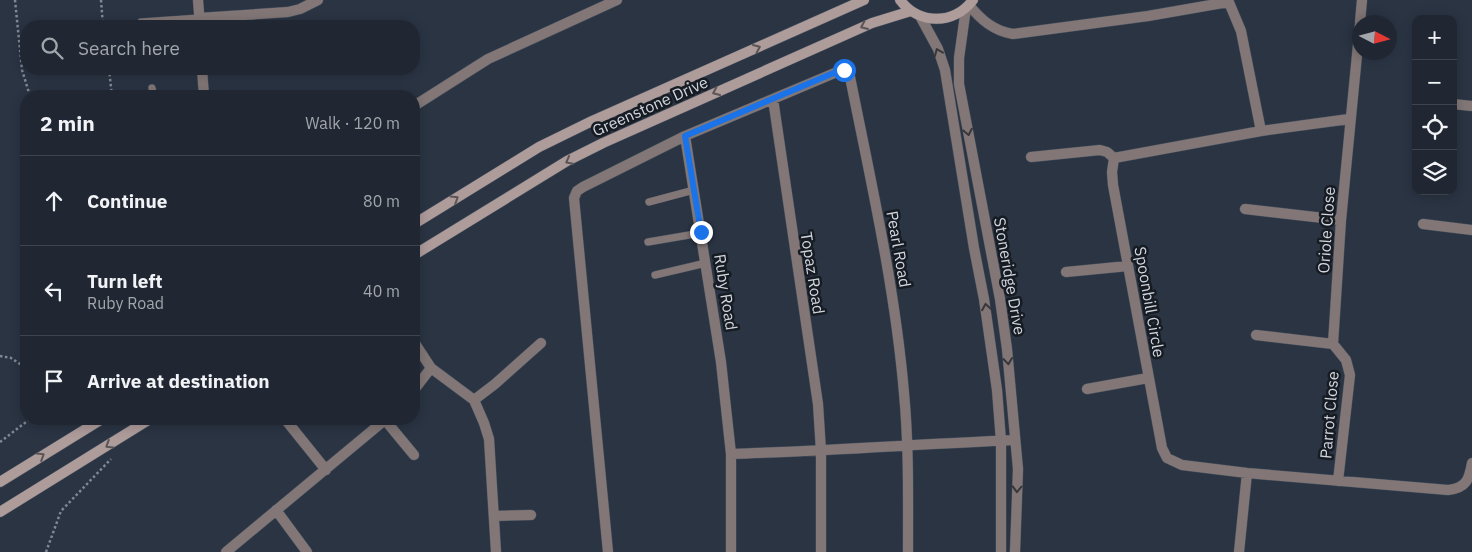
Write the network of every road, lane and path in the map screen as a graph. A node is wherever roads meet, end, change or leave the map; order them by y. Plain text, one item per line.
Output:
1 (15, 0) edge
2 (101, 0) edge
3 (198, 0) edge
4 (318, 0) edge
5 (616, 0) edge
6 (864, 0) edge
7 (900, 0) edge
8 (1362, 0) edge
9 (1228, 1) edge
10 (969, 4) edge
11 (915, 14) junction
12 (1361, 15) edge
13 (103, 20) edge
14 (199, 20) edge
15 (217, 20) edge
16 (20, 55) edge
17 (1356, 60) edge
18 (24, 75) edge
19 (110, 75) edge
20 (202, 75) edge
21 (28, 90) edge
22 (111, 90) edge
23 (204, 90) edge
24 (773, 100) junction
25 (420, 102) edge
26 (1457, 104) edge
27 (1472, 106) edge
28 (1349, 119) junction
29 (1261, 131) junction
30 (685, 136) junction
31 (1031, 157) dead end
32 (1114, 158) junction
33 (694, 190) junction
34 (649, 202) dead end
35 (1245, 209) dead end
36 (420, 220) edge
37 (1341, 220) junction
38 (1423, 224) dead end
39 (1472, 230) edge
40 (701, 232) junction
41 (648, 242) dead end
42 (420, 251) edge
43 (706, 263) junction
44 (1128, 266) junction
45 (1066, 272) dead end
46 (655, 275) dead end
47 (1256, 336) dead end
48 (541, 343) dead end
49 (1334, 344) junction
50 (420, 351) edge
51 (0, 356) edge
52 (20, 364) edge
53 (431, 368) junction
54 (1148, 378) junction
55 (420, 382) edge
56 (1087, 389) dead end
57 (474, 400) junction
58 (22, 425) edge
59 (92, 425) edge
60 (140, 425) edge
61 (290, 425) edge
62 (379, 425) edge
63 (391, 425) edge
64 (1016, 440) junction
65 (1001, 441) junction
66 (0, 442) edge
67 (908, 444) junction
68 (821, 451) junction
69 (731, 454) junction
70 (414, 455) dead end
71 (113, 457) dead end
72 (1472, 463) edge
73 (326, 470) junction
74 (1247, 473) junction
75 (1338, 481) junction
76 (0, 482) edge
77 (276, 510) junction
78 (0, 512) edge
79 (531, 515) dead end
80 (494, 516) junction
81 (46, 552) edge
82 (226, 552) edge
83 (307, 552) edge
84 (496, 552) edge
85 (608, 552) edge
86 (731, 552) edge
87 (821, 552) edge
88 (908, 552) edge
89 (1001, 552) edge
90 (1015, 552) edge
91 (1239, 552) edge

1 - 16 path
2 - 13 path
3 - 14 street
4 - 15 street
5 - 25 street
36 -> 6 main road, Greenstone Drive
7 - 11 main road
8 - 12 street
9 - 10 street
9 - 29 street
10 - 11 main road
10 -> 64 street, Stoneridge Drive
11 -> 42 main road, Greenstone Drive
65 -> 11 street, Stoneridge Drive
17 - 28 street
18 - 21 path
19 - 22 path
20 - 23 street
24 - 30 street
24 - 67 street, Pearl Road
24 - 68 street, Topaz Road
26 - 27 street
28 - 29 street
28 - 37 street, Oriole Close
29 - 32 street
30 - 33 street, Ruby Road
30 - 85 street
31 - 32 street
32 - 44 street, Spoonbill Circle
33 - 34 lane
33 - 40 street, Ruby Road
35 - 37 street
37 - 49 street, Oriole Close
38 - 39 street
40 - 41 lane
40 - 43 street, Ruby Road
43 - 46 lane
43 - 69 street, Ruby Road
44 - 45 street
44 - 54 street, Spoonbill Circle
47 - 49 street
48 - 57 street
49 - 75 street, Parrot Close
50 - 53 street
51 - 52 path
53 - 55 street
53 - 57 street
54 - 56 street
54 - 74 street, Spoonbill Circle
57 - 80 street
58 - 66 path
76 -> 59 main road
60 -> 78 main road
61 - 73 street
62 - 73 street
63 - 70 street
64 - 65 street
64 -> 90 street, Stoneridge Drive
65 - 67 street
65 - 89 street, Stoneridge Drive
67 - 68 street
67 - 88 street
68 - 69 street
68 - 87 street, Topaz Road
69 - 86 street, Ruby Road
71 - 81 path
72 - 75 street, Spoonbill Circle
73 - 77 street
74 - 75 street, Spoonbill Circle
74 - 91 street
77 - 82 street
77 - 83 street
79 - 80 street
80 - 84 street

